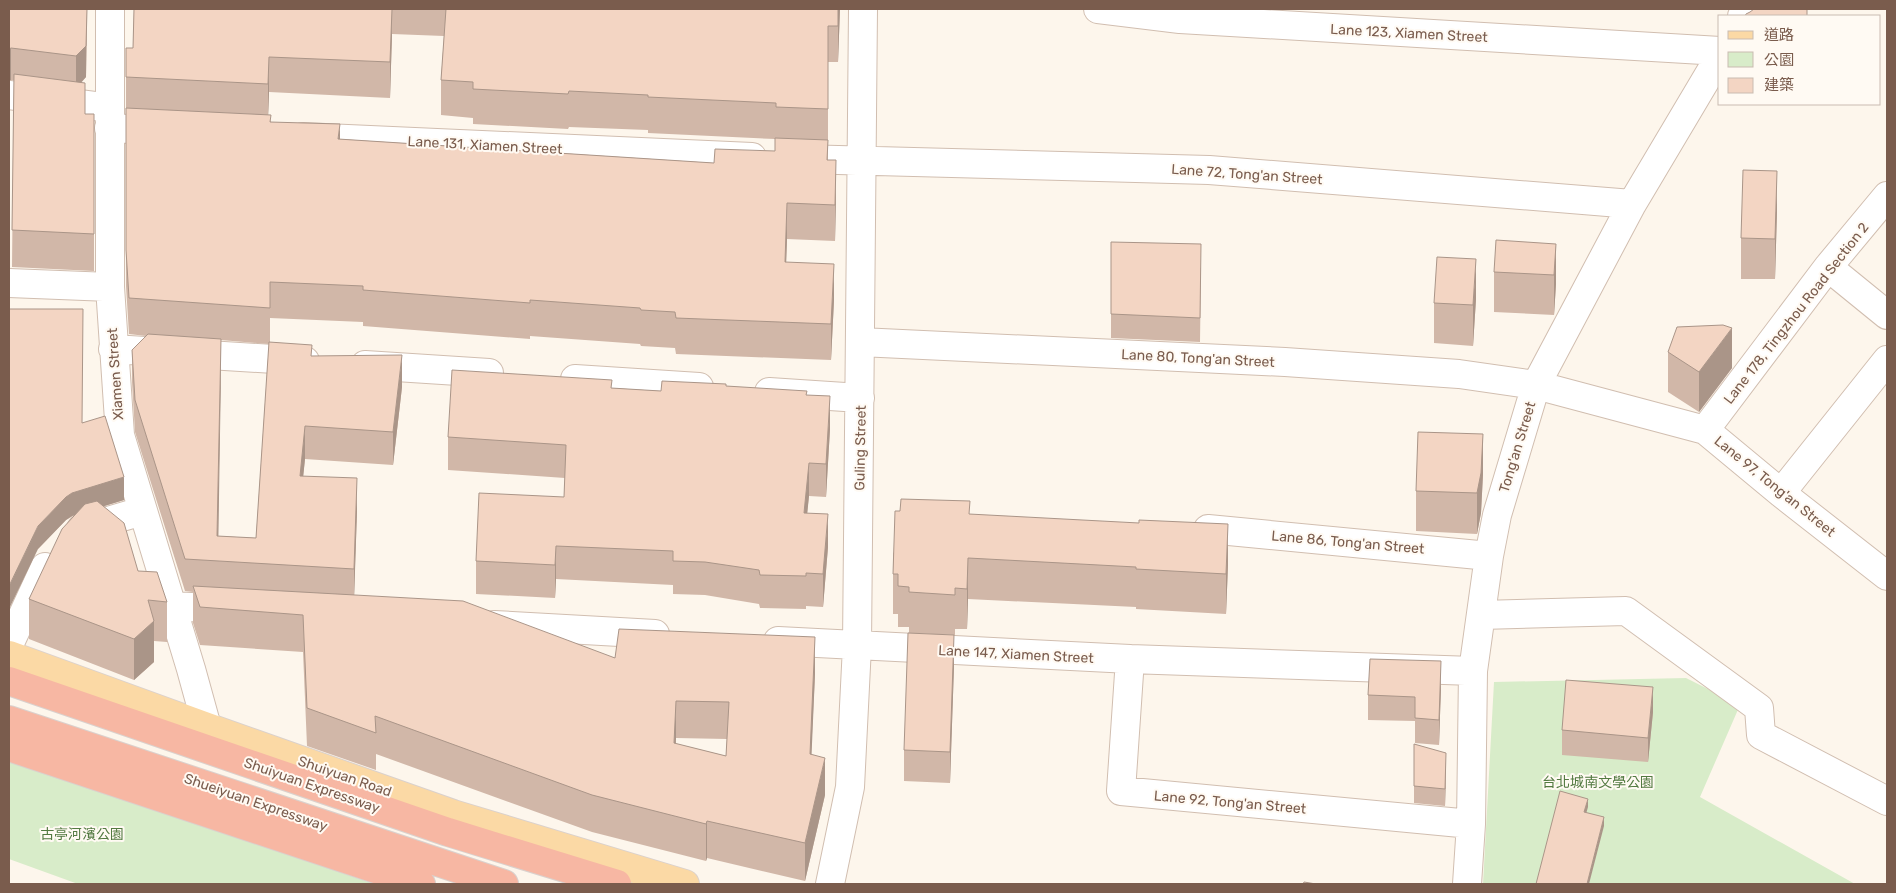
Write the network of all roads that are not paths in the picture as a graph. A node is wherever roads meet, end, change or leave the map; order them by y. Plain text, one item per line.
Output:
1 (110, 9) edge
2 (862, 9) edge
3 (1098, 9) edge
4 (1718, 51) edge
5 (1718, 59) edge
6 (9, 95) edge
7 (110, 118) junction
8 (189, 132) edge
9 (278, 136) edge
10 (862, 162) junction
11 (1887, 196) edge
12 (1632, 204) junction
13 (1828, 267) junction
14 (9, 283) edge
15 (110, 287) junction
16 (1887, 315) edge
17 (860, 342) junction
18 (113, 349) junction
19 (1887, 360) edge
20 (511, 375) edge
21 (551, 378) edge
22 (1536, 385) junction
23 (860, 398) junction
24 (1705, 430) junction
25 (1781, 493) junction
26 (142, 511) junction
27 (1208, 529) edge
28 (1489, 556) junction
29 (1887, 576) edge
30 (170, 606) junction
31 (260, 611) edge
32 (1481, 615) junction
33 (469, 623) edge
34 (678, 635) edge
35 (758, 640) edge
36 (9, 645) edge
37 (857, 646) junction
38 (9, 655) edge
39 (1130, 659) junction
40 (1474, 671) junction
41 (9, 681) edge
42 (9, 720) edge
43 (207, 727) junction
44 (9, 747) edge
45 (1887, 801) edge
46 (1471, 824) junction
47 (421, 884) edge
48 (504, 884) edge
49 (617, 884) edge
50 (685, 884) edge
51 (830, 884) edge
52 (1467, 884) edge

1 - 7 street, Xiamen Street
2 - 10 street, Guling Street
3 - 4 street, Lane 123, Xiamen Street
5 - 12 street, Tong'an Street
6 - 7 street
7 - 8 street
7 - 15 street, Xiamen Street
9 - 10 street, Lane 131, Xiamen Street
10 - 12 street, Lane 72, Tong'an Street
10 - 17 street, Guling Street
11 - 13 street, Lane 178, Tingzhou Road Section 2
12 - 22 street, Tong'an Street
13 - 16 street
13 - 24 street, Lane 178, Tingzhou Road Section 2
14 - 15 street
15 - 18 street, Xiamen Street
17 - 22 street, Lane 80, Tong'an Street
17 - 23 street, Guling Street
18 - 20 street
18 - 26 street, Xiamen Street
19 - 25 street
21 - 23 street
22 - 24 street, Lane 97, Tong'an Street
22 - 28 street, Tong'an Street
23 - 37 street, Guling Street
24 - 25 street, Lane 97, Tong'an Street
25 - 29 street, Lane 97, Tong'an Street
26 - 30 street, Xiamen Street
26 - 36 street
27 - 28 street, Lane 86, Tong'an Street
28 - 32 street, Tong'an Street
30 - 31 street
30 - 43 street, Xiamen Street
32 - 40 street, Tong'an Street
32 - 45 street
33 - 34 street
35 - 37 street, Lane 147, Xiamen Street
37 - 39 street, Lane 147, Xiamen Street
37 - 51 street, Guling Street
38 - 43 main road, Shuiyuan Road
39 - 40 street, Lane 147, Xiamen Street
39 - 46 street, Lane 92, Tong'an Street
40 - 46 street, Tong'an Street
41 - 49 highway, Shuiyuan Expressway
42 - 48 highway, Shueiyuan Expressway
43 - 50 main road, Shuiyuan Road
44 - 47 highway
46 - 52 street, Tong'an Street

